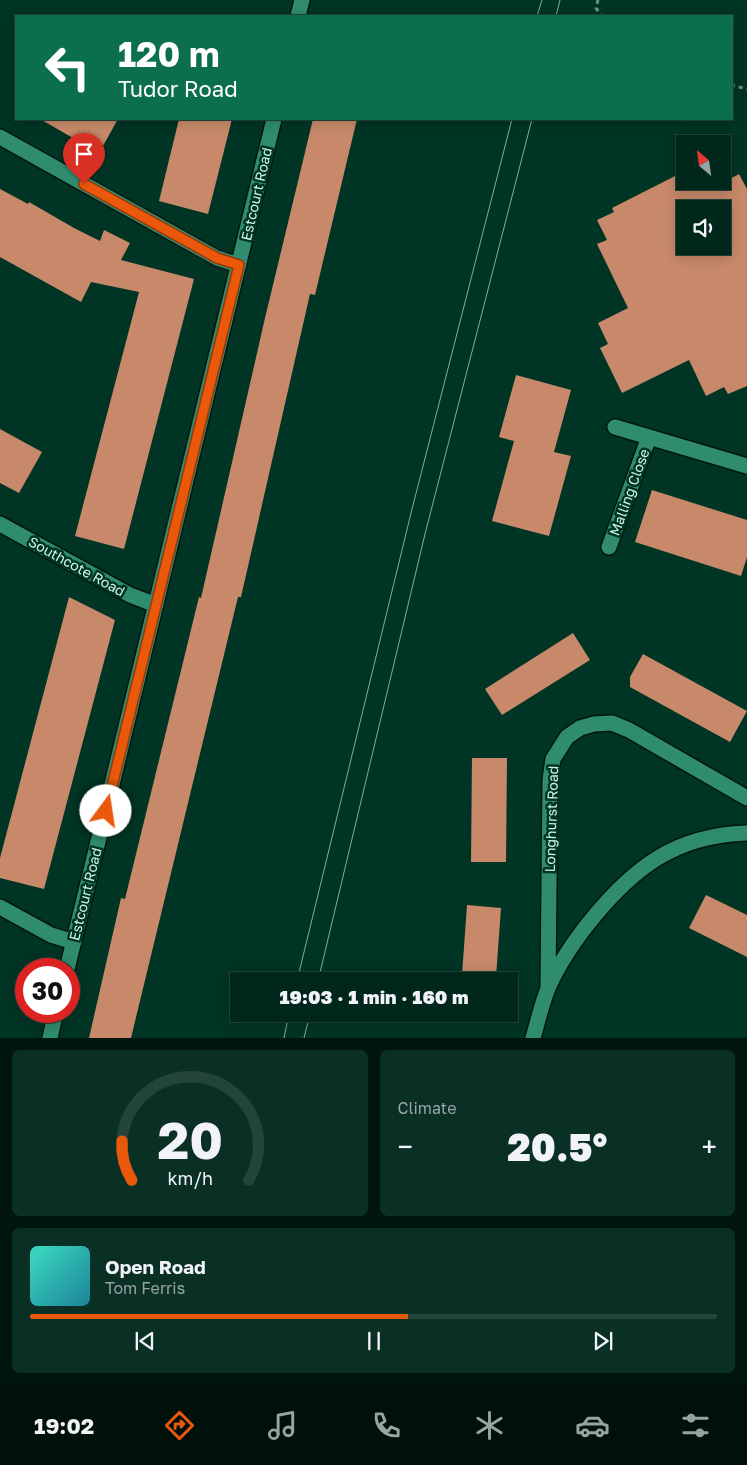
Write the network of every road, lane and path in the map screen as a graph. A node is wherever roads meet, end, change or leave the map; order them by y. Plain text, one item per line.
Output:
1 (302, 0) edge
2 (598, 0) edge
3 (298, 15) edge
4 (601, 15) edge
5 (733, 86) edge
6 (747, 89) edge
7 (274, 120) edge
8 (0, 137) edge
9 (239, 265) junction
10 (616, 427) dead end
11 (649, 437) junction
12 (747, 466) edge
13 (0, 524) edge
14 (609, 547) dead end
15 (156, 605) junction
16 (747, 798) edge
17 (747, 833) edge
18 (0, 907) edge
19 (74, 942) junction
20 (70, 958) edge
21 (548, 987) junction
22 (53, 1023) edge
23 (50, 1038) edge
24 (533, 1038) edge

1 - 3 street
2 - 4 path
5 - 6 path
7 - 9 street, Estcourt Road
8 - 9 street
9 - 15 street, Estcourt Road
10 - 11 street, Malling Close
11 - 12 street, Malling Close
11 - 14 street, Malling Close
13 - 15 street, Southcote Road
15 - 19 street, Estcourt Road
16 - 21 street, Longhurst Road
17 - 21 street, Longhurst Road
18 - 19 street
19 - 20 street, Estcourt Road
21 - 24 street, Longhurst Road
22 - 23 street

